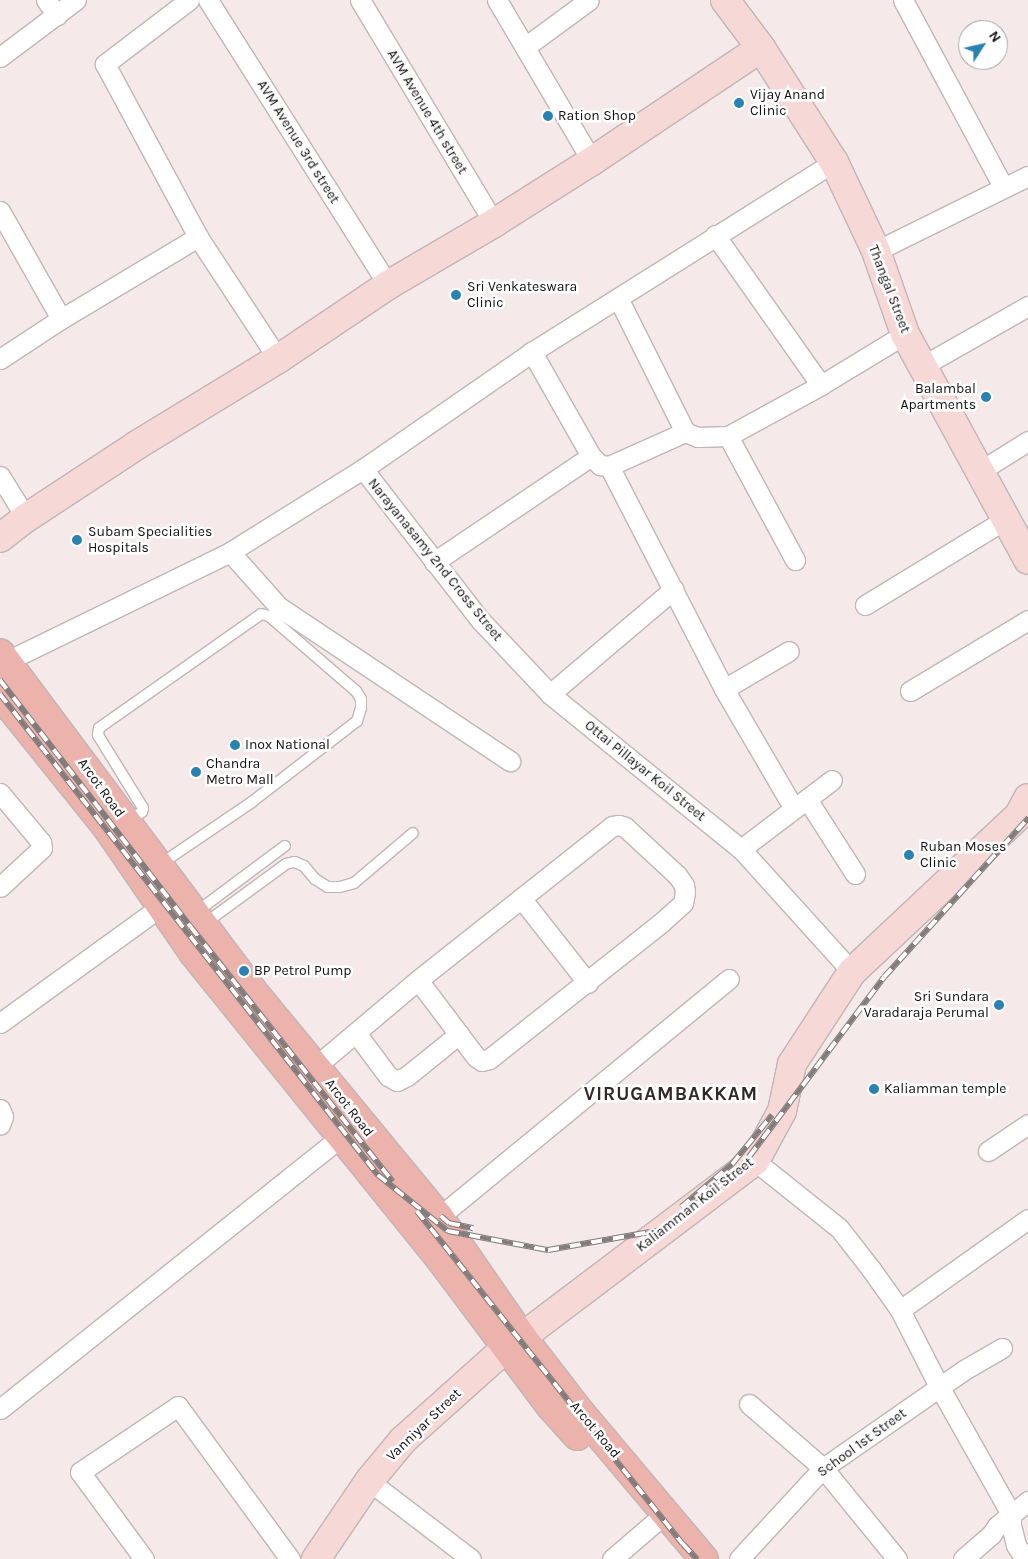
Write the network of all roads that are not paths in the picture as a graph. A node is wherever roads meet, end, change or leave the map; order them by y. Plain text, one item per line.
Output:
1 (46, 0) edge
2 (76, 0) edge
3 (188, 0) edge
4 (208, 0) edge
5 (360, 0) edge
6 (497, 0) edge
7 (589, 0) edge
8 (725, 0) edge
9 (902, 0) edge
10 (57, 15) junction
11 (525, 47) junction
12 (761, 48) junction
13 (0, 57) edge
14 (592, 161) junction
15 (834, 162) junction
16 (1028, 176) edge
17 (1004, 188) junction
18 (0, 212) edge
19 (494, 223) junction
20 (715, 235) junction
21 (198, 237) junction
22 (876, 251) junction
23 (388, 285) junction
24 (618, 298) junction
25 (1028, 306) edge
26 (60, 319) junction
27 (905, 334) junction
28 (532, 352) junction
29 (0, 359) edge
30 (278, 359) junction
31 (924, 365) junction
32 (821, 386) junction
33 (685, 432) junction
34 (728, 436) junction
35 (1028, 441) edge
36 (591, 456) junction
37 (609, 466) junction
38 (362, 469) junction
39 (980, 472) junction
40 (0, 476) edge
41 (26, 518) junction
42 (1006, 518) junction
43 (0, 538) edge
44 (230, 552) junction
45 (795, 560) dead end
46 (1028, 560) edge
47 (434, 562) junction
48 (674, 589) junction
49 (865, 605) dead end
50 (1028, 620) edge
51 (789, 651) dead end
52 (4, 657) edge
53 (724, 689) junction
54 (910, 691) dead end
55 (550, 694) junction
56 (4, 707) edge
57 (510, 761) dead end
58 (832, 780) dead end
59 (0, 793) edge
60 (800, 803) junction
61 (1026, 814) edge
62 (127, 823) junction
63 (413, 833) dead end
64 (285, 846) dead end
65 (740, 849) junction
66 (150, 872) junction
67 (856, 874) dead end
68 (0, 887) edge
69 (521, 898) junction
70 (160, 907) junction
71 (199, 919) junction
72 (852, 972) junction
73 (729, 979) dead end
74 (418, 980) junction
75 (588, 983) junction
76 (0, 1023) edge
77 (356, 1033) junction
78 (459, 1034) junction
79 (316, 1066) junction
80 (0, 1109) edge
81 (1028, 1124) edge
82 (0, 1125) edge
83 (342, 1136) junction
84 (988, 1151) dead end
85 (755, 1161) junction
86 (439, 1217) junction
87 (1028, 1219) edge
88 (900, 1310) junction
89 (514, 1342) junction
90 (1002, 1348) dead end
91 (940, 1388) junction
92 (749, 1404) dead end
93 (0, 1409) edge
94 (823, 1468) junction
95 (619, 1471) junction
96 (369, 1481) junction
97 (1028, 1502) edge
98 (1011, 1514) junction
99 (654, 1523) junction
100 (144, 1559) edge
101 (290, 1559) edge
102 (316, 1559) edge
103 (471, 1559) edge
104 (612, 1559) edge
105 (686, 1559) edge
106 (704, 1559) edge
107 (739, 1559) edge
108 (897, 1559) edge
109 (963, 1559) edge
110 (1025, 1559) edge

1 - 10 street
2 - 10 street
3 - 21 street
4 - 23 street, AVM Avenue 3rd street
5 - 19 street, AVM Avenue 4th street
6 - 11 street
7 - 11 street
8 - 12 street, Thangal Street
9 - 17 street
10 - 13 street
11 - 14 street
12 - 14 street
12 - 15 street, Thangal Street
14 - 19 street
15 - 20 street
15 - 22 street, Thangal Street
16 - 17 street
17 - 22 street
18 - 26 street
19 - 23 street
20 - 24 street
20 - 32 street
21 - 26 street
21 - 30 street
22 - 27 street, Thangal Street
23 - 30 street
24 - 28 street
24 - 33 street
25 - 31 street
26 - 29 street
27 - 31 street, Thangal Street
27 - 32 street
28 - 36 street
28 - 38 street
30 - 41 street
31 - 39 street, Thangal Street
32 - 34 street
33 - 34 street
33 - 37 street
34 - 45 street
35 - 39 street
36 - 37 street
36 - 47 street
37 - 48 street
38 - 44 street
38 - 47 street, Narayanasamy 2nd Cross Street
39 - 42 street, Thangal Street
40 - 41 street
41 - 43 street
42 - 46 street, Thangal Street
42 - 49 street
44 - 52 street
44 - 57 street
47 - 55 street, Narayanasamy 2nd Cross Street
48 - 53 street
48 - 55 street
50 - 54 street
51 - 53 street
52 - 62 main road, Arcot Road
53 - 60 street
55 - 65 street, Ottai Pillayar Koil Street
56 - 66 main road, Arcot Road
58 - 60 street
59 - 68 street
60 - 65 street
60 - 67 street
61 - 72 street, Kaliamman Koil Street
62 - 66 main road, Arcot Road
62 - 66 lane
63 - 71 lane
64 - 71 lane
65 - 72 street, Ottai Pillayar Koil Street
66 - 70 main road, Arcot Road
66 - 71 main road, Arcot Road
69 - 74 street
69 - 75 street
69 - 75 street
70 - 76 street
70 - 83 main road, Arcot Road
71 - 79 main road, Arcot Road
72 - 85 street, Kaliamman Koil Street
73 - 86 street
74 - 77 street
74 - 78 street
75 - 78 street
77 - 78 street
77 - 79 street
79 - 86 main road, Arcot Road
80 - 82 street
81 - 84 street
83 - 89 main road, Arcot Road
83 - 93 street
85 - 88 street
85 - 89 street, Kaliamman Koil Street
86 - 89 main road, Arcot Road
87 - 88 street
88 - 91 street
89 - 95 main road, Arcot Road
89 - 96 street, Vanniyar Street
90 - 91 street, School 1st Street
91 - 94 street, School 1st Street
91 - 98 street
92 - 94 street
94 - 107 street, School 1st Street
94 - 108 street
95 - 99 main road, Arcot Road
95 - 106 main road, Arcot Road
96 - 102 street, Vanniyar Street
96 - 103 street
97 - 98 street
98 - 109 street
98 - 110 street
99 - 104 street
99 - 105 main road, Arcot Road
100 - 101 street

